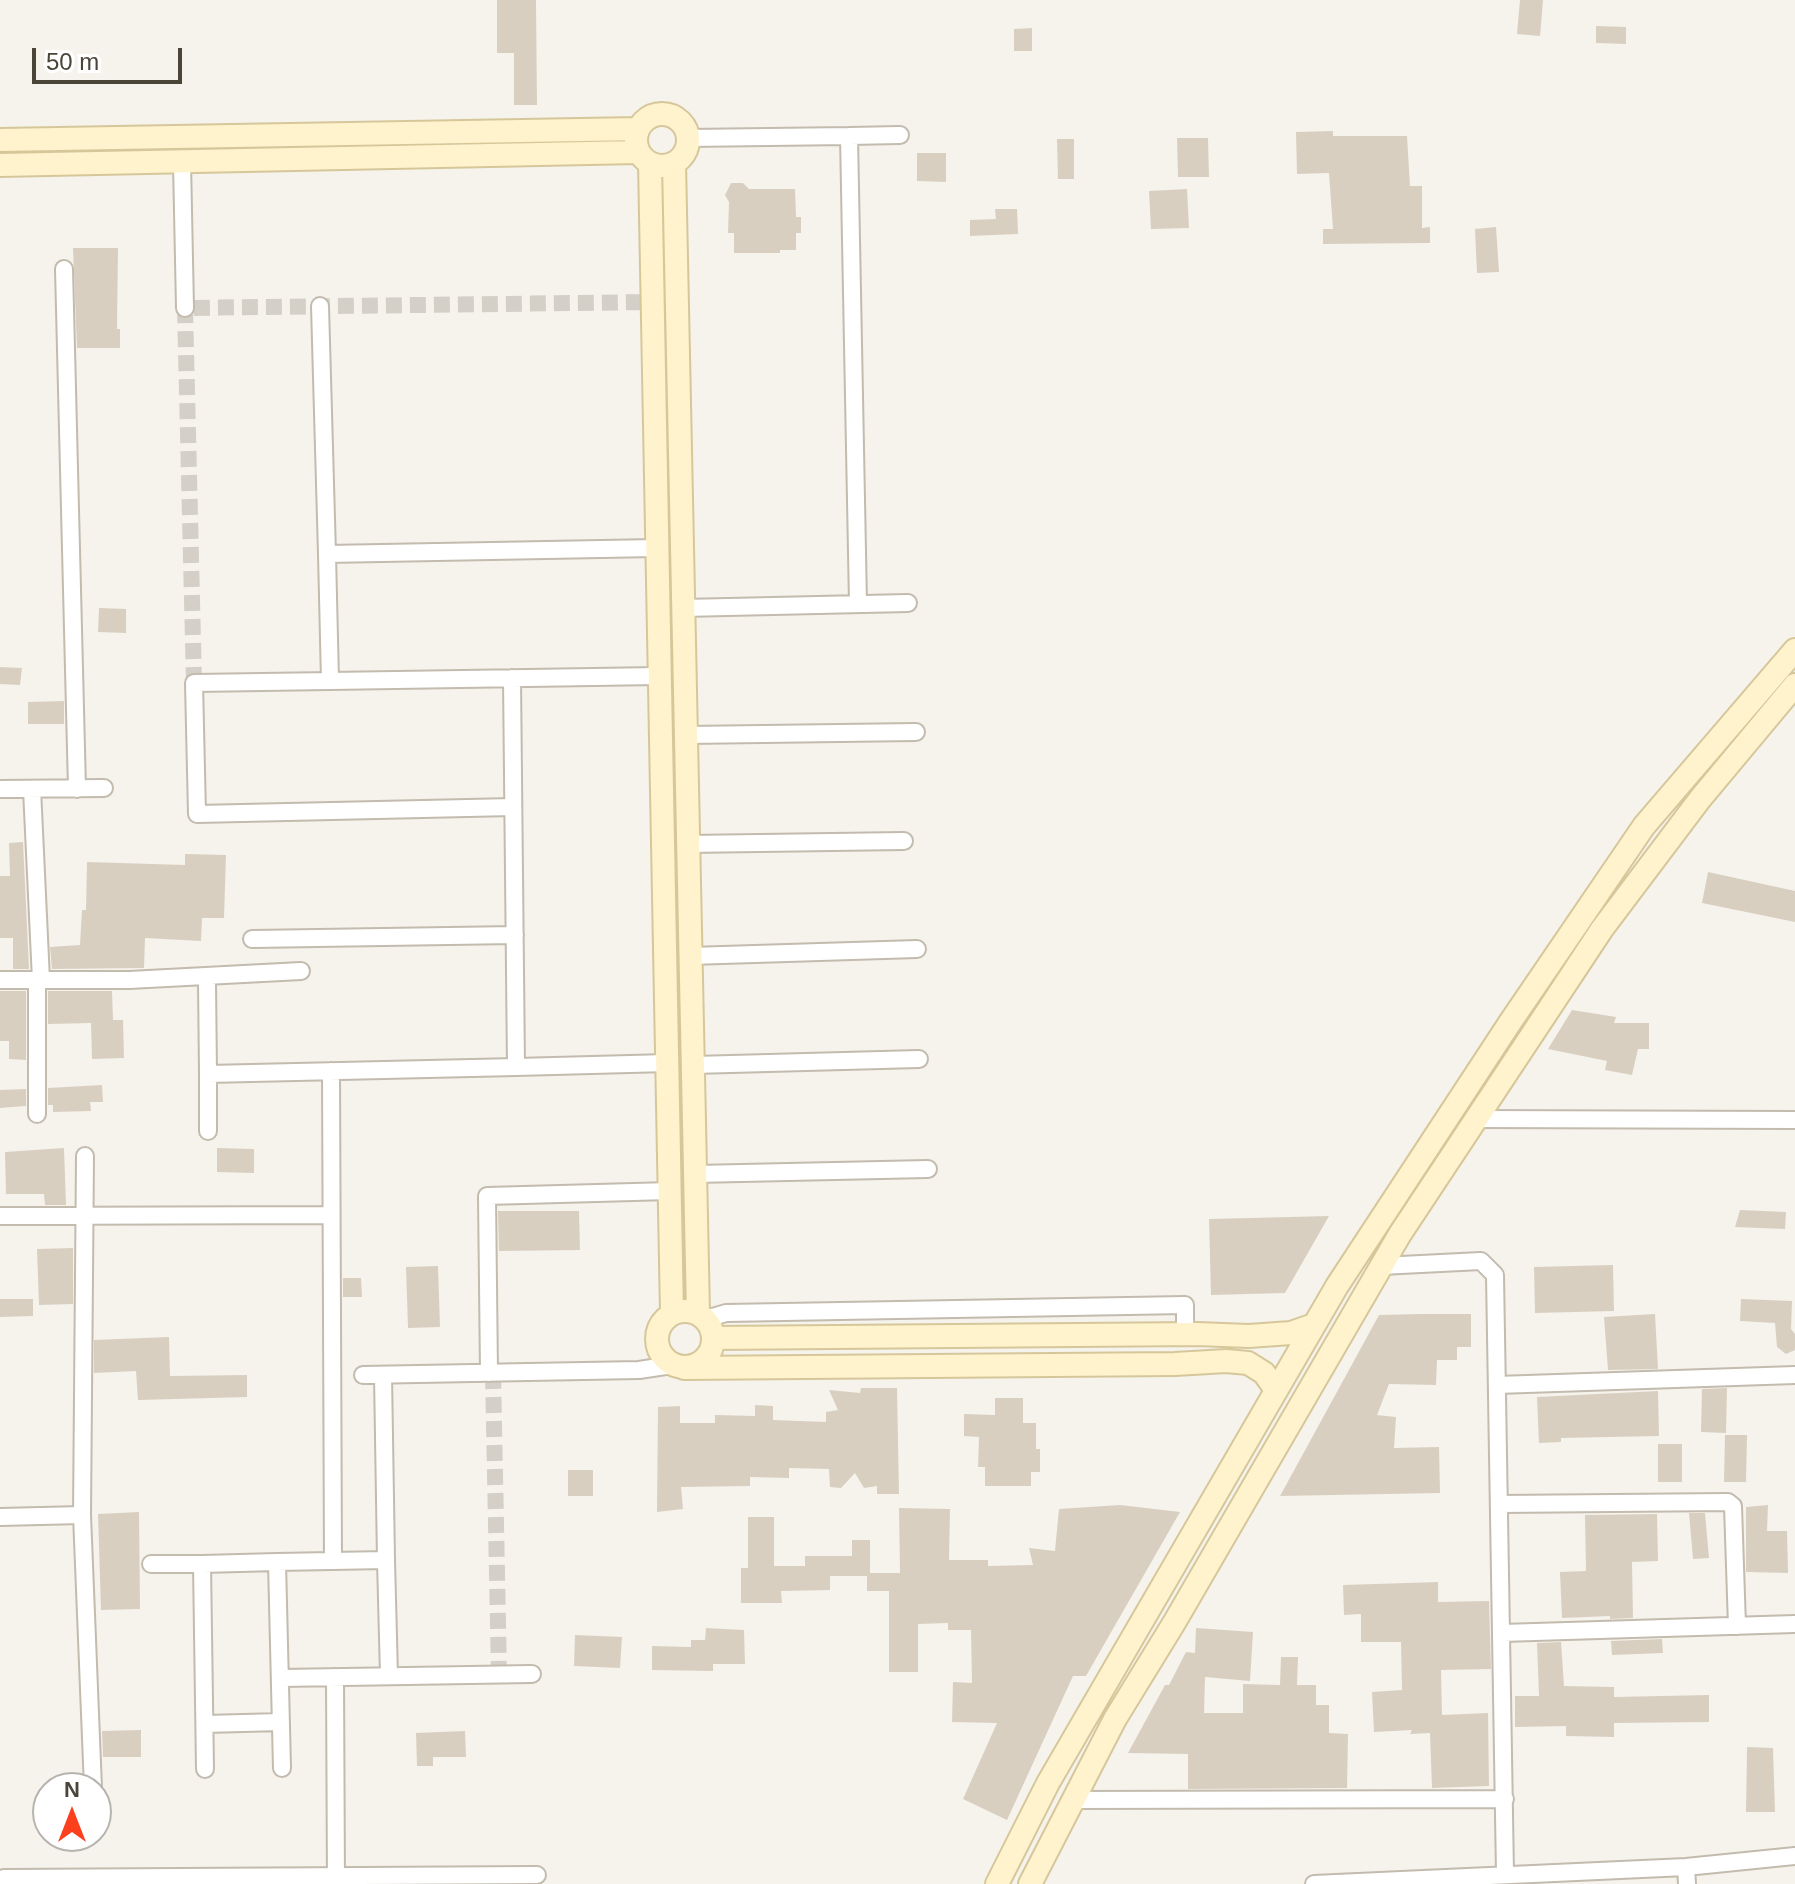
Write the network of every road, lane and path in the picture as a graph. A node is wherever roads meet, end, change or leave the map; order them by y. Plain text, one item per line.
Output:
1 (638, 129) junction
2 (900, 135) dead end
3 (199, 136) junction
4 (849, 136) junction
5 (168, 137) junction
6 (688, 138) junction
7 (0, 140) edge
8 (644, 158) junction
9 (183, 162) junction
10 (674, 163) junction
11 (0, 165) edge
12 (64, 269) dead end
13 (320, 306) dead end
14 (185, 308) dead end
15 (656, 548) junction
16 (327, 554) junction
17 (908, 603) dead end
18 (858, 604) junction
19 (683, 608) junction
20 (1795, 650) edge
21 (659, 676) junction
22 (512, 678) junction
23 (330, 681) junction
24 (1795, 685) edge
25 (916, 732) dead end
26 (686, 735) junction
27 (1679, 784) junction
28 (104, 788) dead end
29 (0, 789) edge
30 (32, 789) junction
31 (77, 789) junction
32 (1700, 799) junction
33 (513, 807) junction
34 (904, 841) dead end
35 (688, 844) junction
36 (515, 935) junction
37 (252, 939) dead end
38 (917, 949) dead end
39 (690, 956) junction
40 (301, 971) dead end
41 (0, 980) edge
42 (39, 980) junction
43 (207, 982) dead end
44 (1511, 1021) junction
45 (1534, 1031) junction
46 (919, 1059) dead end
47 (668, 1063) junction
48 (693, 1065) junction
49 (516, 1067) junction
50 (331, 1071) junction
51 (208, 1074) junction
52 (37, 1114) dead end
53 (1476, 1119) junction
54 (1795, 1120) edge
55 (208, 1131) dead end
56 (85, 1156) dead end
57 (928, 1169) dead end
58 (695, 1174) junction
59 (670, 1191) junction
60 (86, 1215) junction
61 (331, 1215) junction
62 (0, 1216) edge
63 (1381, 1266) junction
64 (672, 1313) junction
65 (706, 1324) junction
66 (1314, 1325) junction
67 (678, 1366) junction
68 (489, 1373) junction
69 (363, 1375) dead end
70 (383, 1375) junction
71 (1795, 1375) edge
72 (1497, 1385) junction
73 (1276, 1390) junction
74 (1224, 1480) junction
75 (1255, 1484) junction
76 (1499, 1504) junction
77 (82, 1515) junction
78 (0, 1517) edge
79 (386, 1560) junction
80 (333, 1561) junction
81 (277, 1562) junction
82 (151, 1564) dead end
83 (202, 1564) junction
84 (1795, 1624) edge
85 (1737, 1626) junction
86 (1502, 1633) junction
87 (532, 1674) dead end
88 (389, 1676) junction
89 (335, 1677) junction
90 (281, 1678) junction
91 (281, 1722) junction
92 (205, 1724) junction
93 (282, 1768) dead end
94 (205, 1769) dead end
95 (92, 1772) edge
96 (1505, 1799) junction
97 (1073, 1800) junction
98 (1795, 1856) edge
99 (1686, 1867) junction
100 (1505, 1874) junction
101 (537, 1875) dead end
102 (4, 1878) dead end
103 (228, 1880) edge
104 (336, 1880) edge
105 (116, 1881) edge
106 (997, 1884) edge
107 (1030, 1884) edge
108 (1314, 1884) edge
109 (1687, 1884) edge

1 - 3 street
1 - 6 street
1 - 8 street
2 - 4 street
3 - 5 street
3 - 9 street
4 - 6 street
4 - 18 street
5 - 7 street
5 - 9 street
6 - 10 street
8 - 9 street
8 - 10 street
8 - 15 street
9 - 11 street
9 - 14 street
10 - 19 street
12 - 31 street
13 - 16 street
15 - 16 street
15 - 21 street
16 - 23 street
17 - 18 street
18 - 19 street
19 - 26 street
20 - 27 street
21 - 22 street
21 - 47 street
22 - 23 street
22 - 33 street
23 - 33 street
24 - 32 street
25 - 26 street
26 - 35 street
27 - 32 street
27 - 44 street
28 - 31 street
29 - 30 street
30 - 31 street
30 - 42 street
32 - 45 street
33 - 36 street
34 - 35 street
35 - 39 street
36 - 37 street
36 - 49 street
38 - 39 street
39 - 48 street
40 - 42 street
41 - 42 street
42 - 52 street
43 - 51 street
44 - 45 street
44 - 66 street
45 - 53 street
46 - 48 street
47 - 49 street
47 - 59 street
48 - 58 street
49 - 50 street
50 - 51 street
50 - 61 street
51 - 55 street
53 - 54 street
53 - 63 street
56 - 60 street
57 - 58 street
58 - 65 street
59 - 64 street
59 - 68 street
60 - 61 street
60 - 62 street
60 - 77 street
61 - 80 street
63 - 72 street
63 - 75 street
64 - 65 street
64 - 67 street
65 - 66 street
65 - 67 street
66 - 73 street
67 - 68 street
67 - 73 street
68 - 70 street
69 - 70 street
70 - 79 street
71 - 72 street
72 - 76 street
73 - 74 street
74 - 75 street
74 - 106 street
75 - 97 street
76 - 85 street
76 - 86 street
77 - 78 street
77 - 95 street
79 - 80 street
79 - 88 street
80 - 81 street
81 - 83 street
81 - 90 street
82 - 83 street
83 - 92 street
84 - 85 street
85 - 86 street
86 - 96 street
87 - 88 street
88 - 89 street
89 - 90 street
89 - 104 street
90 - 91 street
91 - 92 street
91 - 93 street
92 - 94 street
96 - 97 street
96 - 100 street
97 - 107 street
98 - 99 street
99 - 100 street
99 - 109 street
100 - 108 street
101 - 104 street
102 - 105 street
103 - 104 street
103 - 105 street

